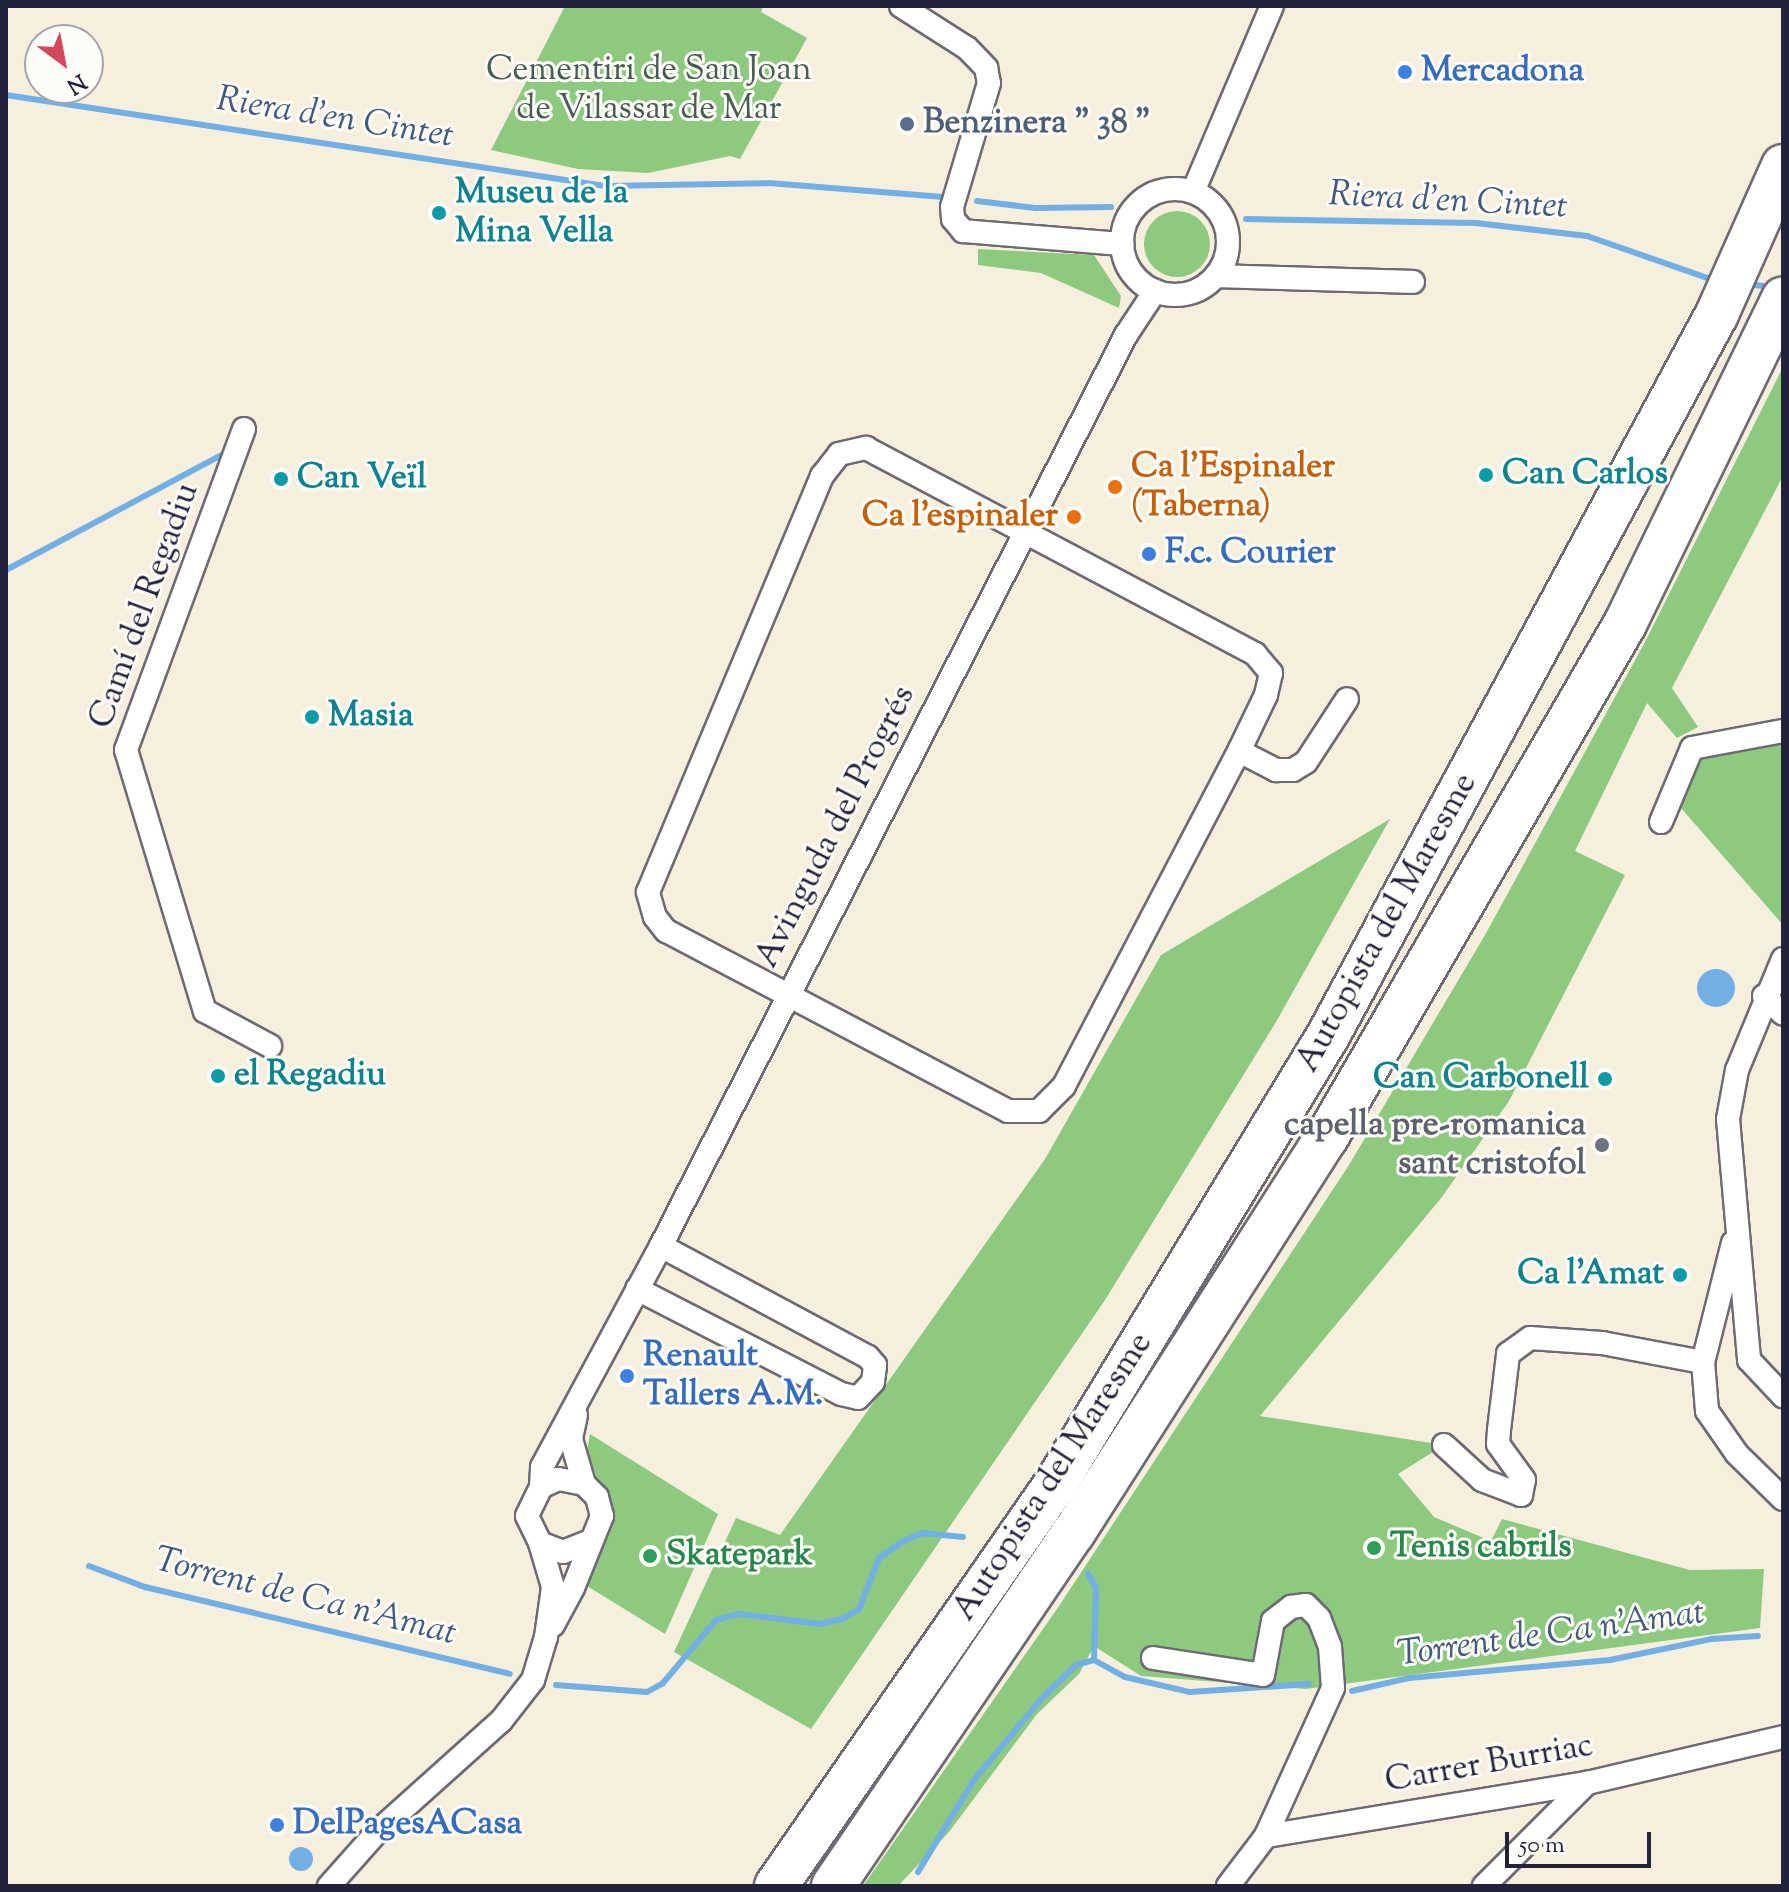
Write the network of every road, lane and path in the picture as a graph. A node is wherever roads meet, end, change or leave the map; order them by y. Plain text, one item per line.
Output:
1 (901, 6) edge
2 (1272, 6) edge
3 (1782, 168) edge
4 (1193, 192) junction
5 (1122, 244) junction
6 (1216, 276) junction
7 (1413, 282) dead end
8 (1155, 291) junction
9 (1783, 298) edge
10 (244, 429) dead end
11 (1026, 534) junction
12 (1347, 699) dead end
13 (1783, 731) edge
14 (1239, 751) junction
15 (1661, 822) dead end
16 (1783, 959) edge
17 (789, 993) junction
18 (1764, 996) junction
19 (1783, 1014) edge
20 (270, 1046) dead end
21 (1738, 1222) junction
22 (661, 1246) junction
23 (637, 1289) junction
24 (1703, 1362) junction
25 (580, 1395) junction
26 (1783, 1396) edge
27 (1444, 1445) dead end
28 (584, 1484) junction
29 (541, 1487) junction
30 (1783, 1499) edge
31 (592, 1540) junction
32 (540, 1543) junction
33 (546, 1637) junction
34 (1153, 1658) dead end
35 (1783, 1737) edge
36 (1587, 1783) junction
37 (1266, 1836) junction
38 (329, 1886) edge
39 (776, 1886) edge
40 (833, 1886) edge
41 (1228, 1886) edge
42 (1484, 1886) edge

1 - 5 street
2 - 4 street
3 - 39 highway, Autopista del Maresme
4 - 5 street
4 - 6 street
5 - 8 street
6 - 7 street
6 - 8 street
8 - 11 street, Avinguda del Progrés
9 - 40 highway, Autopista del Maresme
10 - 20 street, Camí del Regadiu
11 - 14 street
11 - 17 street, Avinguda del Progrés
11 - 17 street
12 - 14 street
13 - 15 street
14 - 17 street
16 - 18 street
17 - 22 street, Avinguda del Progrés
18 - 19 street
18 - 21 street
21 - 24 street
21 - 26 street
22 - 23 street, Avinguda del Progrés
22 - 23 street
23 - 25 street, Avinguda del Progrés
24 - 27 street
24 - 30 street
25 - 28 street
25 - 29 street, Avinguda del Progrés
28 - 29 street
28 - 31 street
29 - 32 street
31 - 32 street
31 - 33 street
32 - 33 street
33 - 38 street
34 - 37 street
35 - 36 street, Carrer Burriac
36 - 37 street, Carrer Burriac
36 - 42 street
37 - 41 street

